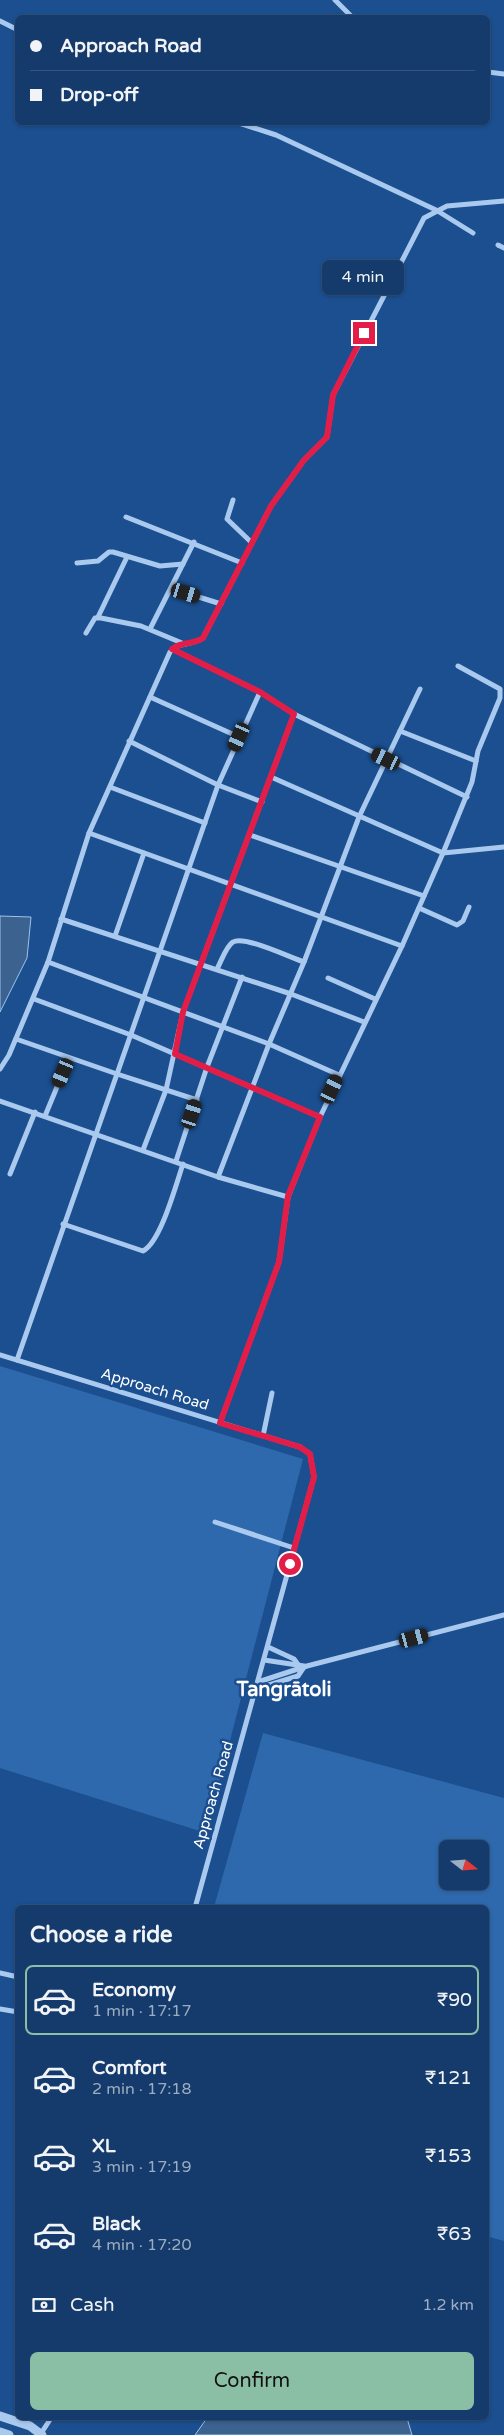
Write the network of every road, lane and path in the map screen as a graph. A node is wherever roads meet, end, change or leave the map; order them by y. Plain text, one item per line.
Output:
1 (335, 0) edge
2 (351, 15) edge
3 (0, 21) edge
4 (15, 28) edge
5 (490, 72) edge
6 (504, 74) edge
7 (245, 125) edge
8 (504, 202) edge
9 (436, 210) junction
10 (473, 233) dead end
11 (498, 245) dead end
12 (504, 248) edge
13 (234, 500) dead end
14 (126, 517) dead end
15 (194, 542) junction
16 (252, 543) junction
17 (127, 557) junction
18 (77, 562) dead end
19 (242, 562) junction
20 (183, 564) junction
21 (186, 593) dead end
22 (221, 604) junction
23 (98, 618) junction
24 (150, 629) junction
25 (86, 633) dead end
26 (182, 643) junction
27 (172, 649) junction
28 (458, 666) dead end
29 (420, 690) dead end
30 (260, 692) junction
31 (150, 697) junction
32 (294, 714) junction
33 (400, 731) junction
34 (239, 737) junction
35 (129, 741) junction
36 (386, 759) junction
37 (476, 761) junction
38 (271, 777) junction
39 (218, 785) junction
40 (110, 787) junction
41 (467, 797) junction
42 (262, 802) junction
43 (359, 817) junction
44 (205, 822) junction
45 (90, 833) junction
46 (250, 835) junction
47 (504, 847) edge
48 (144, 853) junction
49 (443, 854) junction
50 (339, 866) junction
51 (188, 868) junction
52 (232, 884) junction
53 (424, 896) junction
54 (469, 907) dead end
55 (419, 908) junction
56 (320, 918) junction
57 (61, 919) junction
58 (115, 936) junction
59 (402, 946) junction
60 (159, 950) junction
61 (48, 962) junction
62 (304, 962) junction
63 (201, 964) junction
64 (217, 969) junction
65 (242, 977) junction
66 (328, 978) dead end
67 (291, 994) junction
68 (142, 998) junction
69 (34, 999) junction
70 (375, 999) junction
71 (183, 1012) junction
72 (364, 1022) junction
73 (223, 1026) junction
74 (131, 1035) junction
75 (16, 1038) junction
76 (270, 1044) junction
77 (175, 1054) junction
78 (69, 1058) junction
79 (207, 1068) junction
80 (0, 1069) edge
81 (116, 1074) junction
82 (339, 1075) junction
83 (252, 1087) junction
84 (166, 1090) junction
85 (197, 1100) junction
86 (0, 1101) edge
87 (35, 1112) junction
88 (45, 1116) junction
89 (320, 1117) junction
90 (96, 1133) junction
91 (143, 1150) junction
92 (176, 1162) junction
93 (183, 1164) junction
94 (10, 1174) dead end
95 (218, 1177) junction
96 (288, 1196) junction
97 (63, 1224) junction
98 (0, 1355) edge
99 (17, 1360) junction
100 (272, 1393) dead end
101 (220, 1423) junction
102 (264, 1436) junction
103 (215, 1522) dead end
104 (294, 1548) junction
105 (504, 1615) edge
106 (268, 1647) junction
107 (264, 1660) junction
108 (304, 1666) junction
109 (258, 1682) junction
110 (256, 1689) junction
111 (196, 1905) edge
112 (0, 1973) edge
113 (15, 1976) edge
114 (0, 2008) edge
115 (15, 2011) edge
116 (0, 2416) edge
117 (50, 2420) edge
118 (0, 2432) edge
119 (9, 2435) edge
120 (41, 2435) edge

1 - 2 street
3 - 4 street
5 - 6 street
7 - 9 street
8 - 9 street
9 - 10 street
9 - 16 street
11 - 12 street
13 - 16 street
14 - 15 street
15 - 19 street
15 - 20 street
16 - 19 street
17 - 18 street
17 - 20 street
17 - 23 street
19 - 22 street
20 - 24 street
21 - 22 street
22 - 26 street
23 - 24 street
23 - 25 street
24 - 26 street
26 - 27 street
27 - 30 street
27 - 31 street
28 - 37 street
29 - 33 street
30 - 32 street
30 - 34 street
31 - 34 street
31 - 35 street
32 - 36 street
32 - 38 street
33 - 36 street
33 - 37 street
34 - 39 street
35 - 39 street
35 - 40 street
36 - 41 street
36 - 43 street
37 - 41 street
38 - 42 street
38 - 43 street
39 - 42 street
39 - 44 street
40 - 44 street
40 - 45 street
41 - 49 street
42 - 46 street
43 - 49 street
43 - 50 street
44 - 51 street
45 - 48 street
45 - 57 street
46 - 50 street
46 - 52 street
47 - 49 street
48 - 51 street
48 - 58 street
49 - 53 street
50 - 53 street
50 - 56 street
51 - 52 street
51 - 60 street
52 - 56 street
52 - 63 street
53 - 55 street
54 - 55 street
55 - 59 street
56 - 59 street
56 - 62 street
57 - 58 street
57 - 61 street
58 - 60 street
59 - 70 street
60 - 63 street
60 - 68 street
61 - 68 street
61 - 69 street
62 - 64 street
62 - 67 street
63 - 64 street
63 - 71 street
64 - 65 street
65 - 67 street
65 - 73 street
66 - 70 street
67 - 72 street
67 - 76 street
68 - 71 street
68 - 74 street
69 - 74 street
69 - 75 street
70 - 72 street
71 - 73 street
71 - 77 street
72 - 82 street
73 - 76 street
73 - 79 street
74 - 77 street
74 - 81 street
75 - 78 street
75 - 80 street
76 - 82 street
76 - 83 street
77 - 79 street
77 - 84 street
78 - 81 street
78 - 88 street
79 - 83 street
79 - 85 street
81 - 84 street
81 - 90 street
82 - 89 street
83 - 89 street
83 - 95 street
84 - 85 street
84 - 91 street
85 - 92 street
86 - 87 street
87 - 88 street
87 - 94 street
88 - 90 street
89 - 96 street
90 - 91 street
90 - 97 street
91 - 92 street
92 - 93 street
93 - 95 street
93 - 97 street
95 - 96 street
96 - 101 street
97 - 99 street
98 - 99 street, Approach Road
99 - 101 street, Approach Road
100 - 102 street
101 - 102 street, Approach Road
102 - 104 street, Approach Road
103 - 104 street
104 - 106 street, Approach Road
105 - 108 street
106 - 107 street, Approach Road
106 - 108 street
107 - 108 street
107 - 109 street, Approach Road
108 - 109 street
108 - 110 street
109 - 110 street, Approach Road
110 - 111 street, Approach Road
112 - 113 street
114 - 115 street
116 - 120 street
117 - 120 street
118 - 119 street

